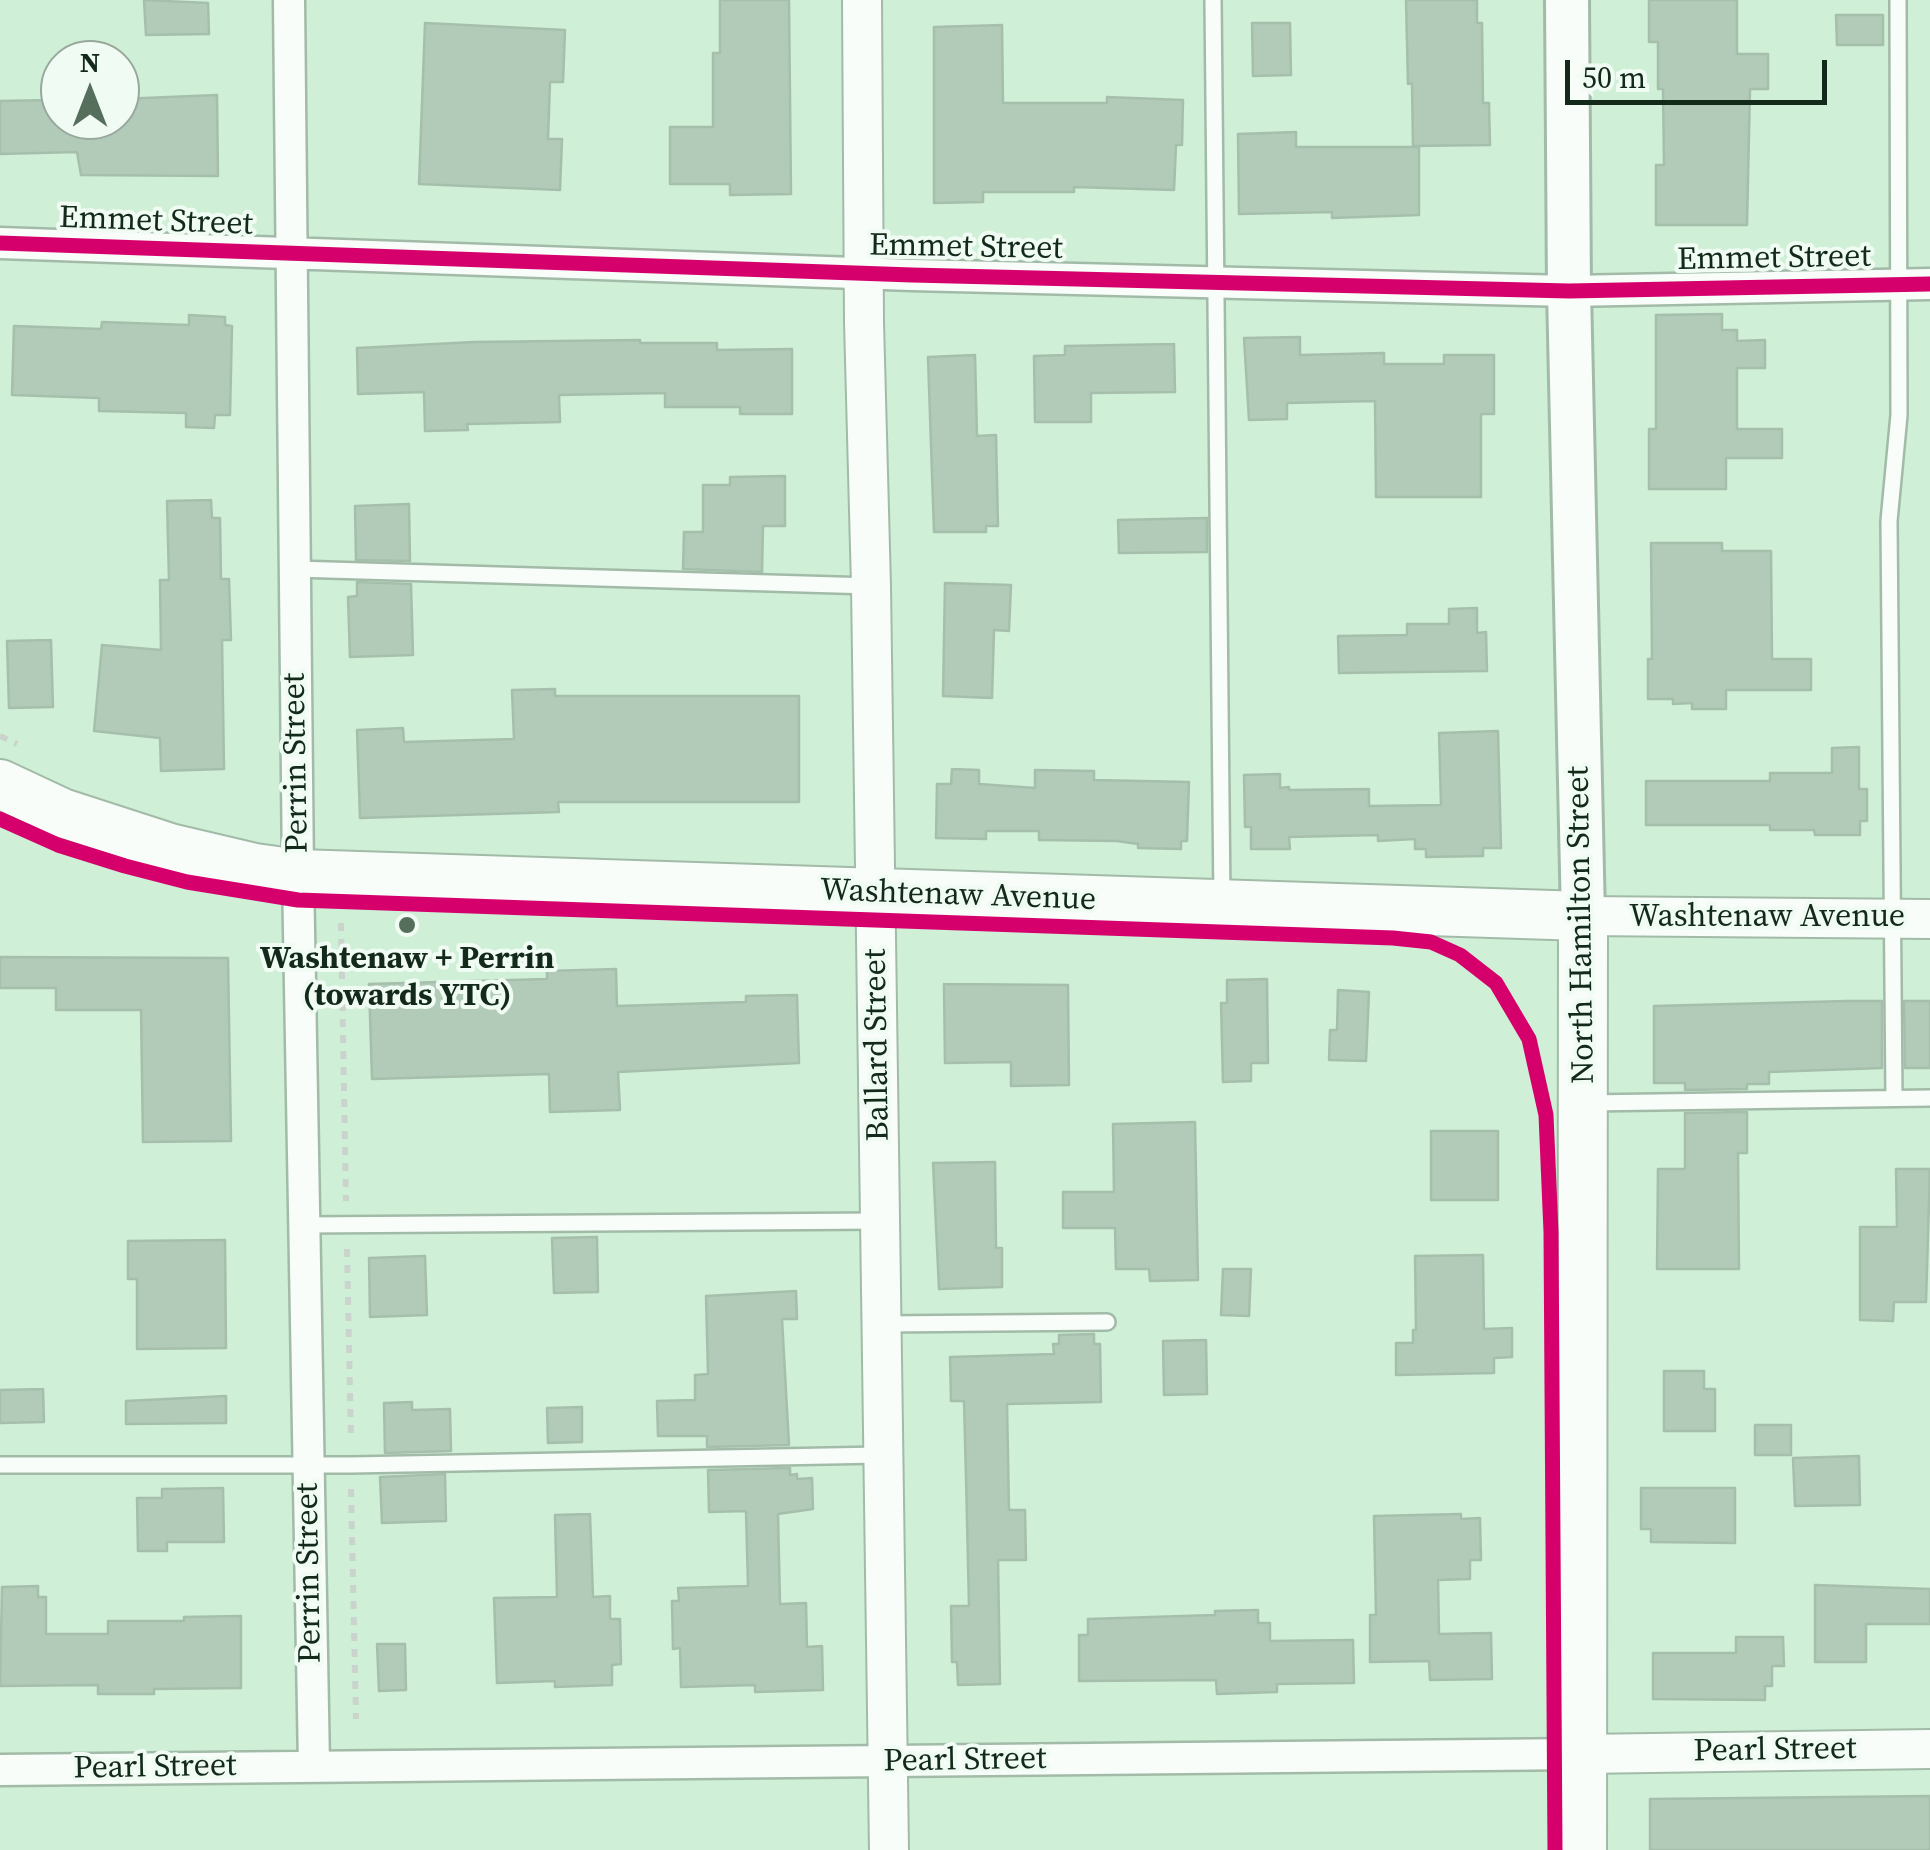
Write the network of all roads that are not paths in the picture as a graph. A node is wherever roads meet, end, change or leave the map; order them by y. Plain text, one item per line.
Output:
1 (289, 0) edge
2 (862, 0) edge
3 (1212, 0) edge
4 (1567, 0) edge
5 (1898, 0) edge
6 (0, 243) edge
7 (292, 256) junction
8 (864, 273) junction
9 (1217, 280) junction
10 (1915, 284) edge
11 (1569, 291) junction
12 (295, 569) junction
13 (871, 586) junction
14 (14, 767) edge
15 (298, 874) junction
16 (875, 893) junction
17 (1222, 906) junction
18 (1583, 916) junction
19 (1892, 918) junction
20 (1930, 919) edge
21 (1894, 1098) junction
22 (1930, 1098) edge
23 (1584, 1103) junction
24 (880, 1221) junction
25 (304, 1225) junction
26 (1108, 1322) dead end
27 (882, 1324) junction
28 (884, 1455) junction
29 (0, 1464) edge
30 (308, 1464) junction
31 (1930, 1749) edge
32 (1582, 1754) junction
33 (888, 1763) junction
34 (314, 1766) junction
35 (0, 1770) edge
36 (889, 1850) edge
37 (1582, 1850) edge

1 - 7 street, Perrin Street
2 - 8 street, Ballard Street
3 - 9 lane
4 - 11 main road, North Hamilton Street
5 - 10 lane
6 - 7 street, Emmet Street
7 - 8 street, Emmet Street
7 - 12 street, Perrin Street
8 - 9 street, Emmet Street
8 - 13 street, Ballard Street
9 - 11 street, Emmet Street
9 - 17 lane
10 - 11 street, Emmet Street
10 - 19 lane
11 - 18 main road, North Hamilton Street
12 - 13 lane
12 - 15 street, Perrin Street
13 - 16 street, Ballard Street
14 - 15 main road, Washtenaw Avenue
15 - 16 main road, Washtenaw Avenue
15 - 25 street, Perrin Street
16 - 17 main road, Washtenaw Avenue
16 - 24 street, Ballard Street
17 - 18 main road, Washtenaw Avenue
18 - 19 street, Washtenaw Avenue
18 - 23 main road, North Hamilton Street
19 - 20 street, Washtenaw Avenue
19 - 21 lane
21 - 22 lane
21 - 23 lane
23 - 32 main road, North Hamilton Street
24 - 25 lane
24 - 27 street, Ballard Street
25 - 30 street, Perrin Street
26 - 27 lane
27 - 28 street, Ballard Street
28 - 30 lane
28 - 33 street, Ballard Street
29 - 30 lane
30 - 34 street, Perrin Street
31 - 32 street, Pearl Street
32 - 33 street, Pearl Street
32 - 37 main road, North Hamilton Street
33 - 34 street, Pearl Street
33 - 36 street, Ballard Street
34 - 35 street, Pearl Street

